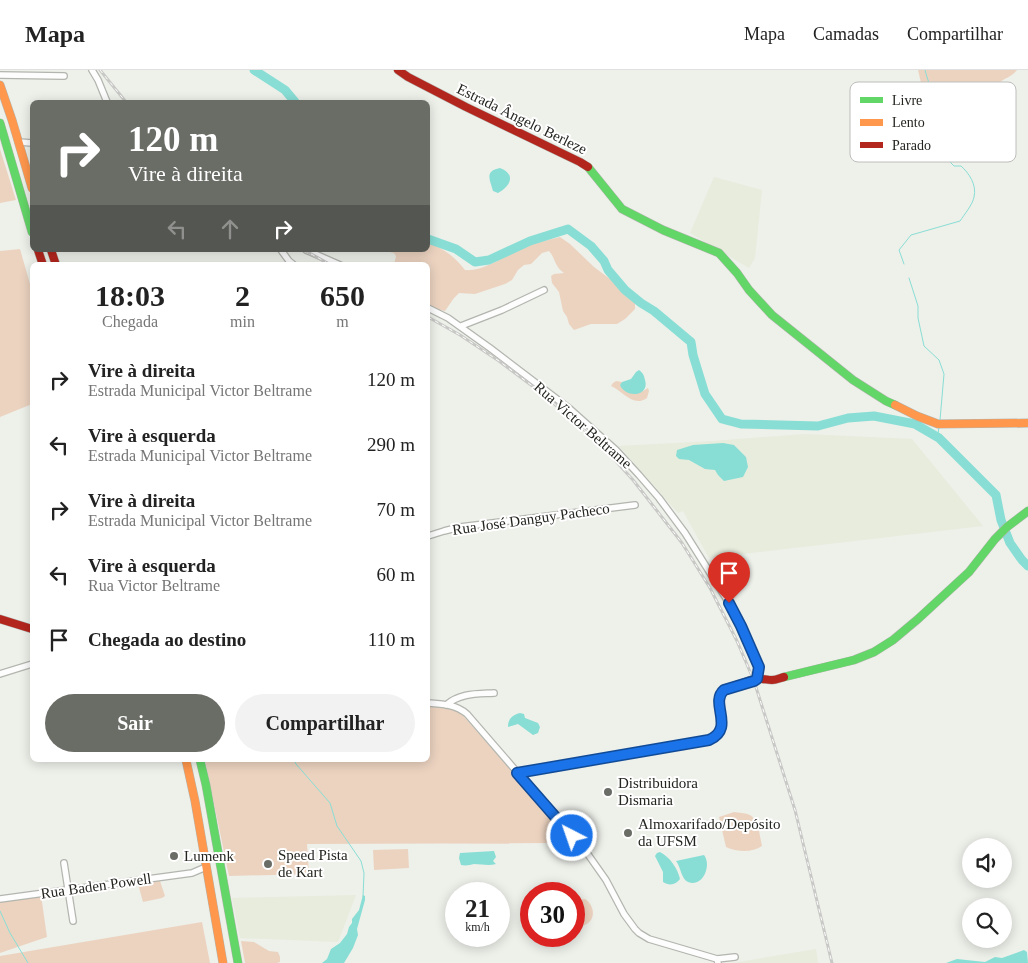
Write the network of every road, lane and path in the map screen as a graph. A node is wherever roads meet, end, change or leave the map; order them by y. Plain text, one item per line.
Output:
1 (92, 70) edge
2 (398, 70) edge
3 (0, 75) edge
4 (64, 76) dead end
5 (0, 85) edge
6 (106, 100) edge
7 (3, 104) edge
8 (0, 123) edge
9 (19, 142) junction
10 (30, 143) edge
11 (30, 181) edge
12 (30, 225) edge
13 (282, 252) edge
14 (311, 252) edge
15 (290, 262) edge
16 (333, 262) edge
17 (544, 290) dead end
18 (430, 309) edge
19 (461, 326) junction
20 (1028, 423) edge
21 (635, 505) dead end
22 (1028, 511) edge
23 (430, 535) edge
24 (0, 619) edge
25 (30, 628) edge
26 (30, 665) edge
27 (0, 674) edge
28 (757, 679) junction
29 (494, 693) dead end
30 (430, 703) edge
31 (446, 705) junction
32 (186, 762) edge
33 (193, 762) edge
34 (200, 762) edge
35 (517, 773) junction
36 (206, 785) junction
37 (195, 801) junction
38 (64, 863) dead end
39 (206, 867) junction
40 (201, 877) junction
41 (68, 890) junction
42 (0, 899) edge
43 (227, 905) junction
44 (74, 921) dead end
45 (735, 957) dead end
46 (718, 961) edge
47 (223, 963) edge
48 (238, 963) edge

1 - 6 street
2 - 20 main road, Estrada Ângelo Berleze
3 - 4 street
5 - 7 main road
7 - 9 main road
8 - 12 main road
9 - 10 street
9 - 11 main road
13 - 15 street
14 - 16 street
17 - 19 street
18 - 19 street, Rua Victor Beltrame
19 - 28 street, Rua Victor Beltrame
21 - 23 street, Rua José Danguy Pacheco
22 - 28 main road
24 - 25 main road
26 - 27 street
28 - 35 main road
29 - 31 street
30 - 31 street
31 - 35 street
32 - 37 main road
33 - 36 main road
34 - 36 main road
35 - 46 street
36 - 43 main road
37 - 39 main road
37 - 43 main road
38 - 41 street
39 - 40 main road
39 - 40 street, Rua Baden Powell
40 - 41 street, Rua Baden Powell
40 - 47 main road
41 - 42 street, Rua Baden Powell
41 - 44 street
43 - 48 main road
45 - 46 street

